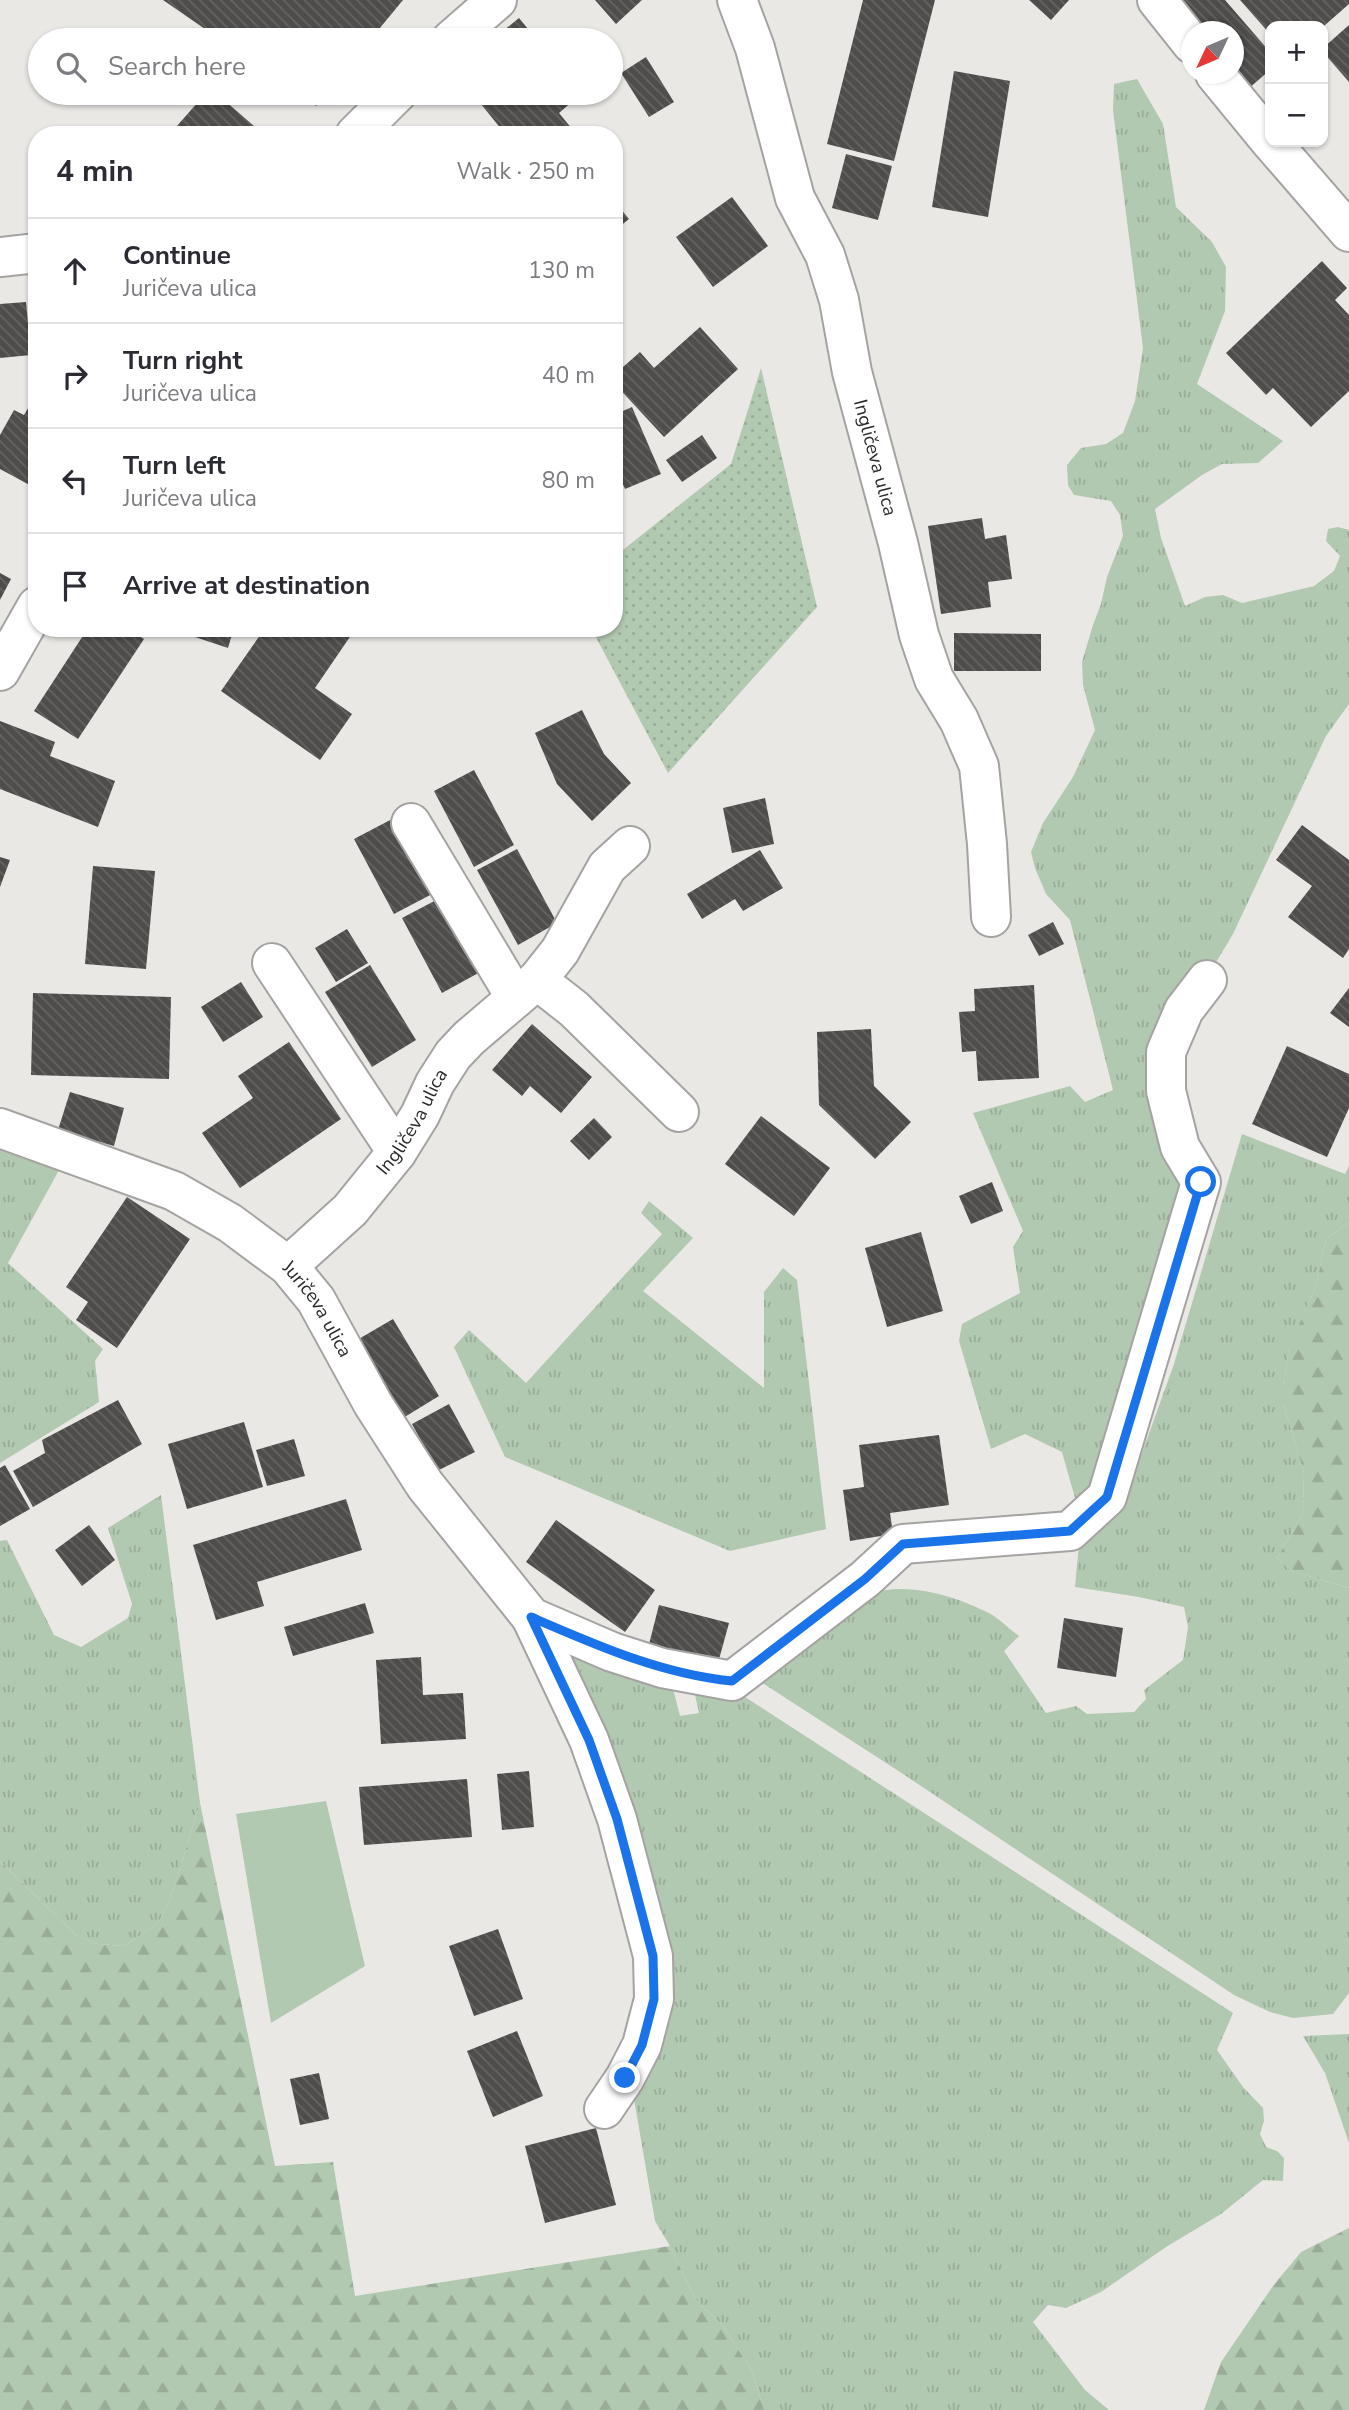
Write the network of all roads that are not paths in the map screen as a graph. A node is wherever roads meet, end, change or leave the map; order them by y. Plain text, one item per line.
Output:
1 (497, 0) edge
2 (737, 0) edge
3 (1157, 0) edge
4 (465, 28) edge
5 (1181, 30) edge
6 (1223, 84) edge
7 (385, 105) edge
8 (364, 126) edge
9 (1265, 134) edge
10 (1276, 147) edge
11 (1349, 232) edge
12 (28, 253) edge
13 (0, 257) edge
14 (28, 622) edge
15 (0, 671) edge
16 (411, 823) dead end
17 (630, 846) dead end
18 (991, 917) dead end
19 (272, 963) dead end
20 (1207, 980) dead end
21 (526, 989) junction
22 (680, 1112) dead end
23 (0, 1128) edge
24 (397, 1152) junction
25 (288, 1266) junction
26 (531, 1617) junction
27 (604, 2109) dead end

1 - 4 street
2 - 18 street, Ingličeva ulica
3 - 5 street
6 - 9 street
7 - 8 street
10 - 11 street
12 - 13 street
14 - 15 street
16 - 21 street
17 - 21 street, Ingličeva ulica
19 - 24 street
20 - 26 street, Juričeva ulica
21 - 22 street
21 - 24 street, Ingličeva ulica
23 - 25 street, Juričeva ulica
24 - 25 street, Ingličeva ulica
25 - 26 street, Juričeva ulica
26 - 27 street, Juričeva ulica

